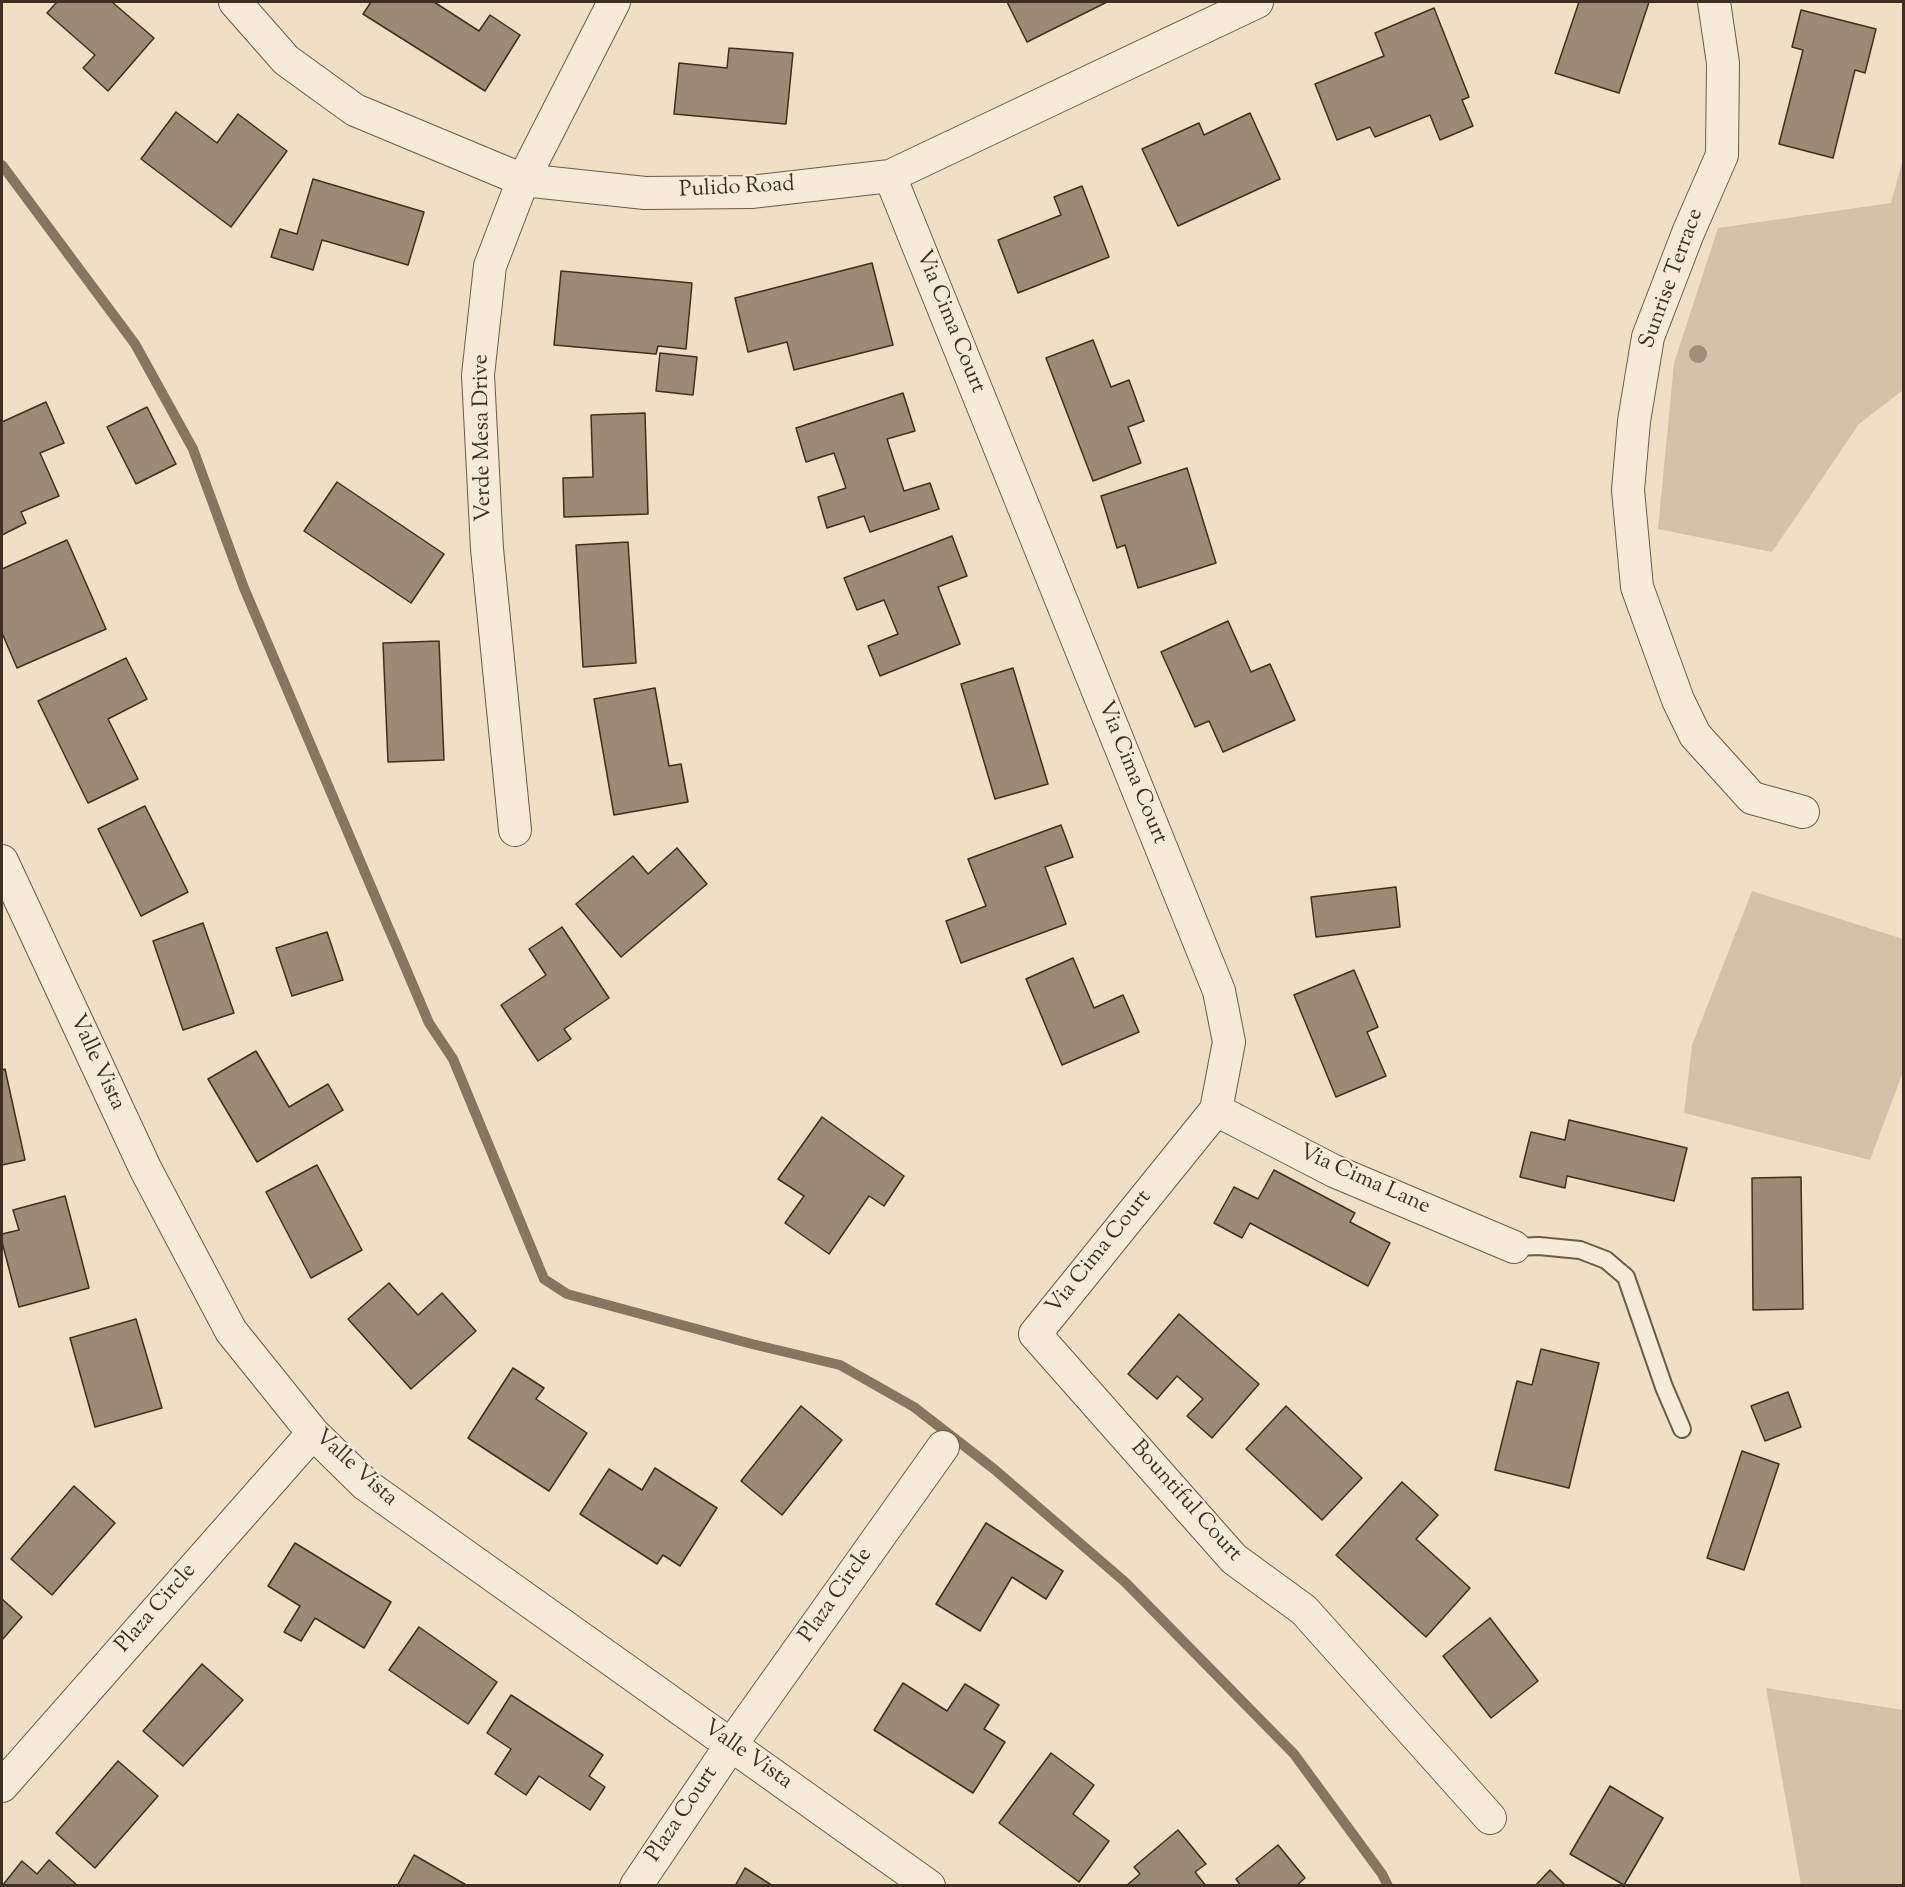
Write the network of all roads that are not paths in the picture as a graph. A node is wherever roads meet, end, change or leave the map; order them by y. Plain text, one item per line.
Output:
1 (235, 2) edge
2 (614, 2) edge
3 (1257, 2) edge
4 (1714, 2) edge
5 (890, 176) junction
6 (523, 180) junction
7 (1803, 812) dead end
8 (515, 830) dead end
9 (2, 861) edge
10 (1216, 1110) junction
11 (1514, 1247) joint
12 (1035, 1334) joint
13 (1682, 1429) dead end
14 (313, 1432) junction
15 (943, 1447) dead end
16 (731, 1745) junction
17 (2, 1786) edge
18 (1490, 1818) dead end
19 (636, 1886) edge
20 (929, 1886) edge

1 - 6 street, Pulido Road
2 - 6 street, Verde Mesa Drive
3 - 5 street, Pulido Road
4 - 7 street, Sunrise Terrace
5 - 6 street, Pulido Road
5 - 10 street, Via Cima Court
6 - 8 street, Verde Mesa Drive
9 - 14 street, Valle Vista
10 - 11 street, Via Cima Lane
10 - 12 street, Via Cima Court
11 - 13 lane
12 - 18 street, Bountiful Court
14 - 16 street, Valle Vista
14 - 17 street, Plaza Circle
15 - 16 street, Plaza Circle
16 - 19 street, Plaza Court
16 - 20 street, Valle Vista

